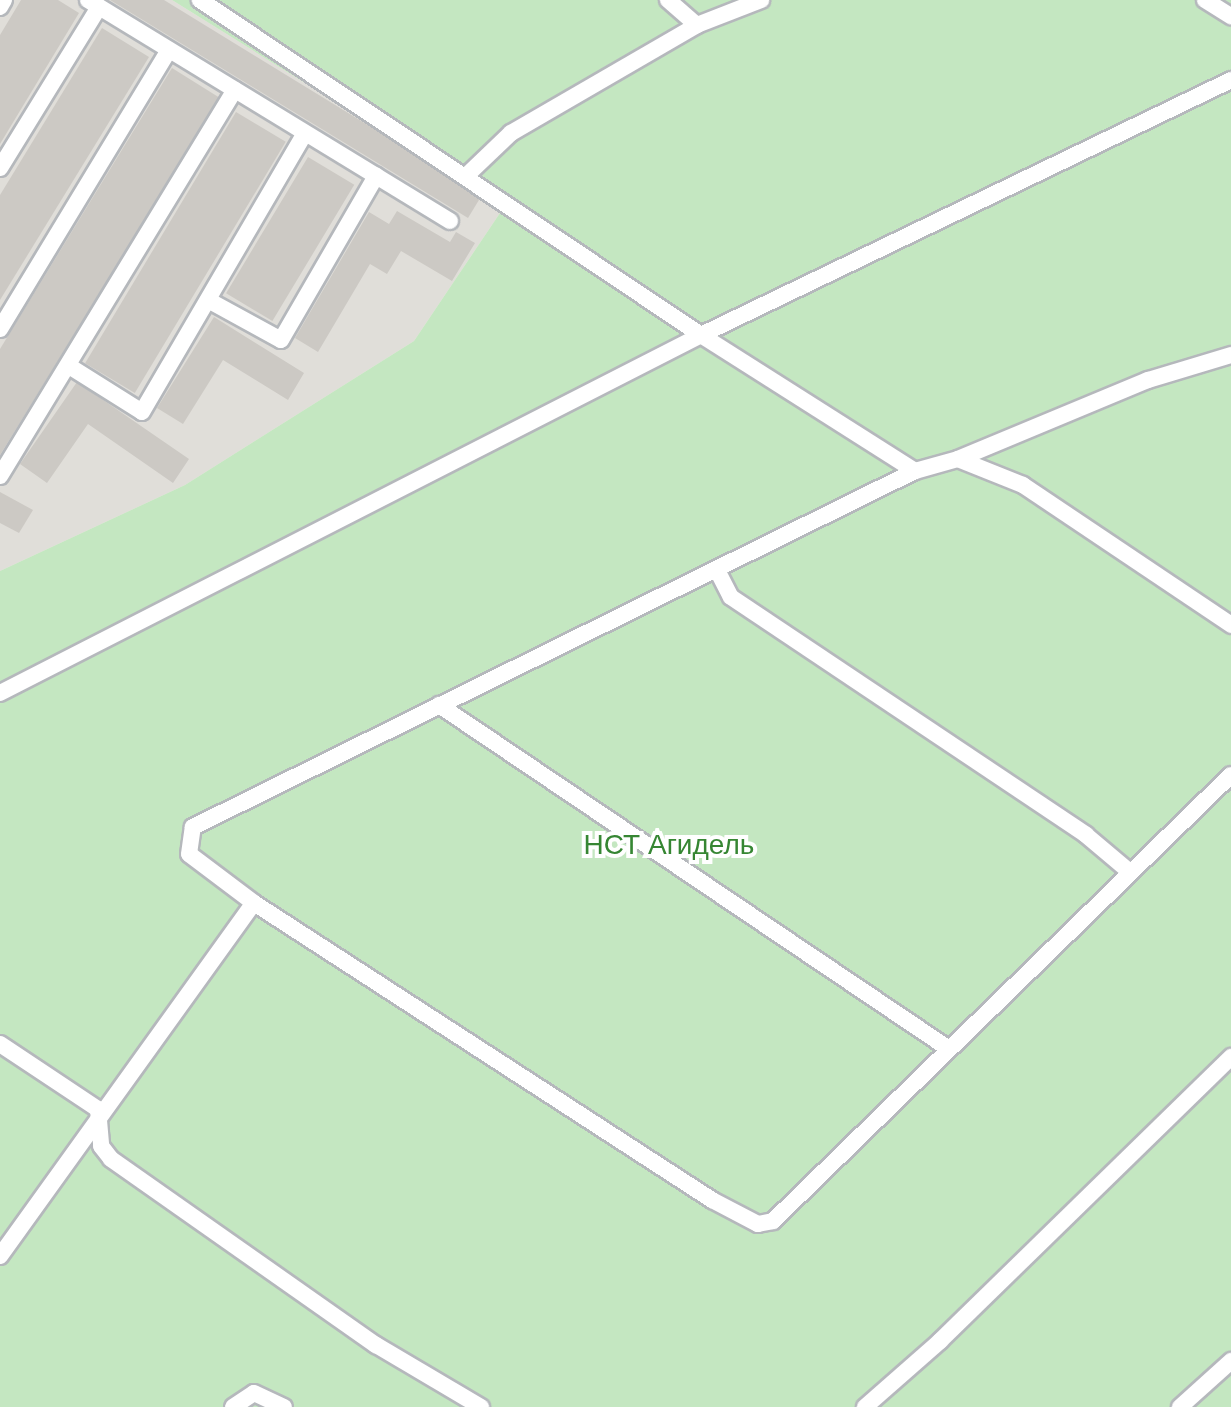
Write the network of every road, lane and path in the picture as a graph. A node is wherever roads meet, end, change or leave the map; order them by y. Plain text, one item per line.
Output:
1 (4, 0) edge
2 (200, 0) edge
3 (668, 0) edge
4 (761, 0) edge
5 (1205, 0) edge
6 (93, 4) edge
7 (0, 7) edge
8 (1231, 16) edge
9 (697, 25) junction
10 (169, 50) junction
11 (1231, 80) edge
12 (235, 90) junction
13 (305, 133) junction
14 (0, 168) edge
15 (376, 176) junction
16 (466, 176) junction
17 (450, 221) dead end
18 (208, 300) junction
19 (0, 329) edge
20 (701, 335) junction
21 (1231, 355) edge
22 (69, 366) junction
23 (958, 459) junction
24 (915, 471) junction
25 (0, 476) edge
26 (717, 570) junction
27 (1231, 625) edge
28 (0, 693) edge
29 (439, 705) junction
30 (1231, 775) edge
31 (1130, 872) junction
32 (254, 903) junction
33 (0, 1044) edge
34 (949, 1049) junction
35 (1231, 1057) edge
36 (99, 1124) junction
37 (0, 1256) edge
38 (1231, 1361) edge
39 (233, 1407) edge
40 (284, 1407) edge
41 (481, 1407) edge
42 (865, 1407) edge
43 (1180, 1407) edge

1 - 7 lane
2 - 16 lane
3 - 9 lane
4 - 9 lane
5 - 8 lane
6 - 10 lane
6 - 14 lane
9 - 16 lane
10 - 12 lane
10 - 19 lane
11 - 20 lane
12 - 13 lane
12 - 22 lane
13 - 15 lane
13 - 18 lane
15 - 17 lane
15 - 18 lane
16 - 20 lane
18 - 22 lane
20 - 24 lane
20 - 28 lane
21 - 23 lane
22 - 25 lane
23 - 24 lane
23 - 27 lane
24 - 26 lane
26 - 29 lane
26 - 31 lane
29 - 32 lane
29 - 34 lane
30 - 31 lane
31 - 34 lane
32 - 34 lane
32 - 36 lane
33 - 36 lane
35 - 42 lane
36 - 37 lane
36 - 41 lane
38 - 43 lane
39 - 40 lane

